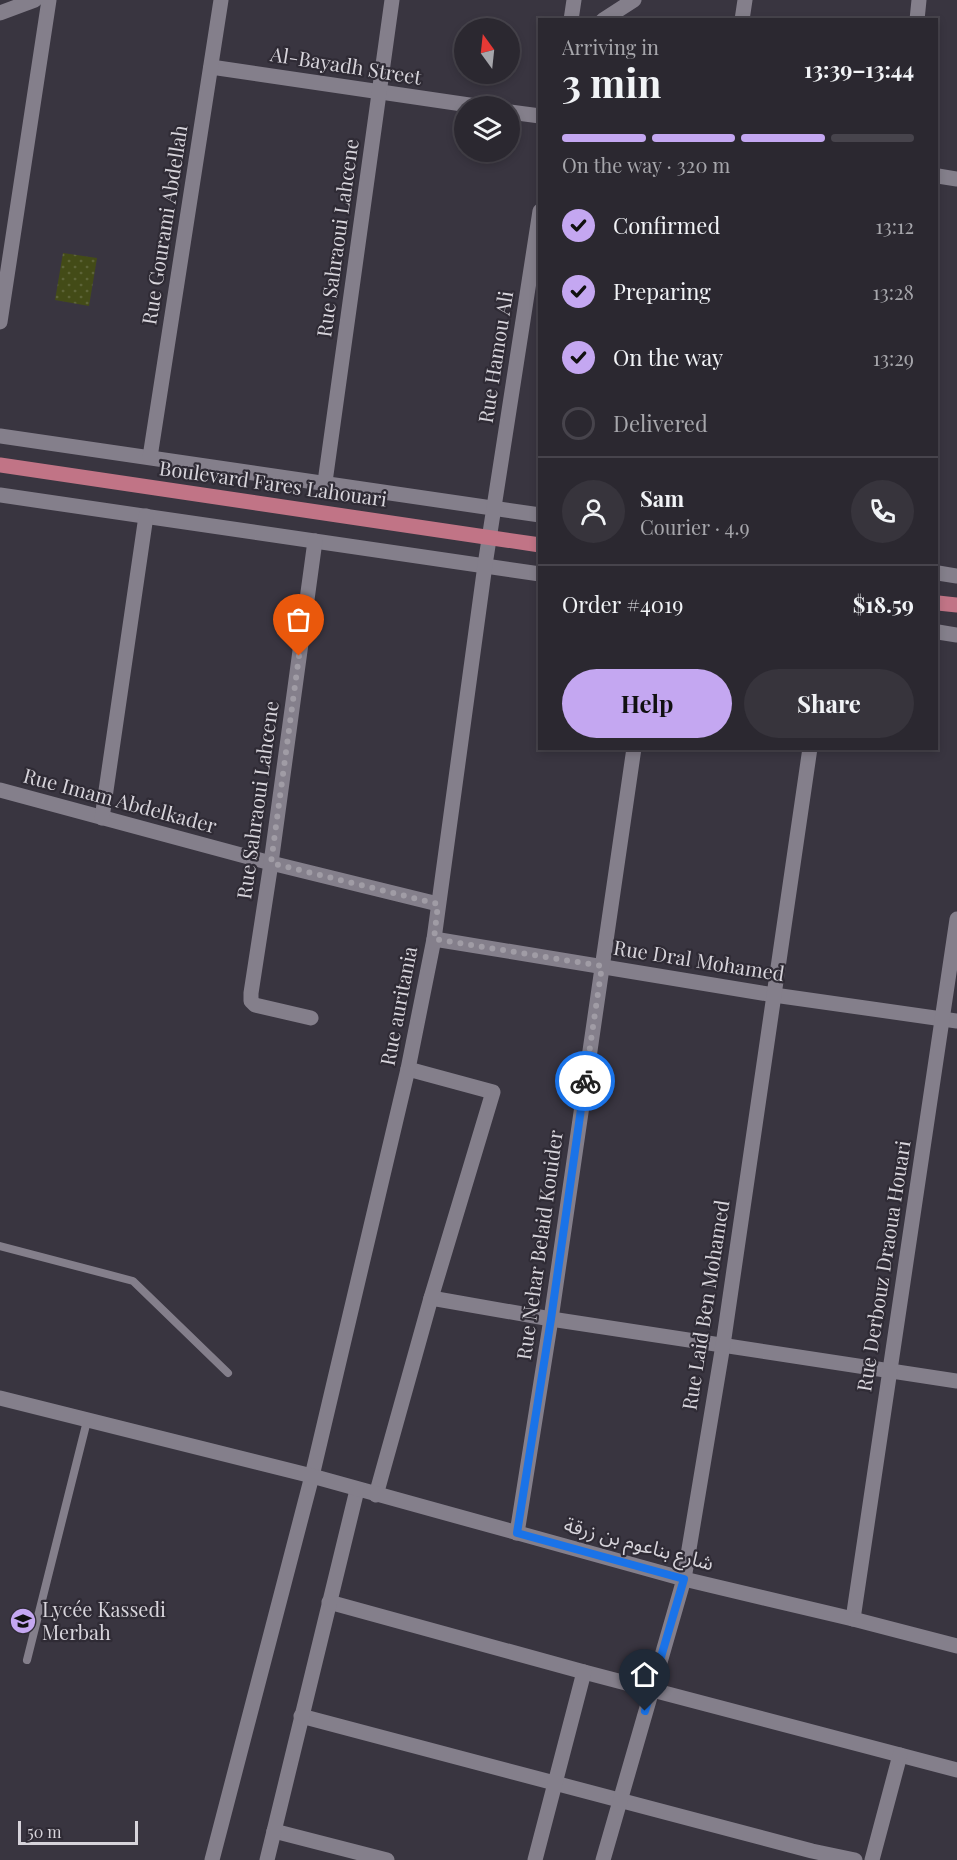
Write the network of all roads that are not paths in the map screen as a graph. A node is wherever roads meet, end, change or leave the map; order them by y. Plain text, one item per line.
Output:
1 (35, 0) edge
2 (49, 0) edge
3 (221, 0) edge
4 (392, 0) edge
5 (574, 0) edge
6 (634, 0) edge
7 (746, 0) edge
8 (919, 0) edge
9 (0, 13) edge
10 (571, 18) edge
11 (606, 18) edge
12 (742, 18) edge
13 (917, 18) edge
14 (211, 67) junction
15 (380, 92) junction
16 (454, 103) edge
17 (520, 113) edge
18 (538, 116) edge
19 (938, 176) edge
20 (957, 179) edge
21 (538, 224) edge
22 (0, 322) edge
23 (0, 435) edge
24 (150, 457) junction
25 (0, 465) edge
26 (325, 482) junction
27 (0, 495) edge
28 (494, 508) junction
29 (538, 515) edge
30 (146, 516) junction
31 (490, 538) junction
32 (315, 541) junction
33 (538, 545) edge
34 (485, 565) junction
35 (538, 573) edge
36 (938, 573) edge
37 (957, 576) edge
38 (938, 603) edge
39 (957, 605) edge
40 (938, 632) edge
41 (957, 635) edge
42 (634, 750) edge
43 (810, 750) edge
44 (0, 790) edge
45 (102, 818) junction
46 (271, 863) junction
47 (438, 904) junction
48 (957, 919) edge
49 (434, 939) junction
50 (602, 966) junction
51 (774, 995) junction
52 (311, 1018) dead end
53 (950, 1020) edge
54 (408, 1069) junction
55 (0, 1246) edge
56 (431, 1298) junction
57 (551, 1319) junction
58 (723, 1345) junction
59 (888, 1371) junction
60 (228, 1373) dead end
61 (957, 1381) edge
62 (0, 1398) edge
63 (87, 1421) junction
64 (312, 1476) junction
65 (357, 1490) junction
66 (376, 1495) junction
67 (517, 1533) junction
68 (684, 1579) junction
69 (329, 1602) junction
70 (853, 1619) junction
71 (957, 1646) edge
72 (27, 1660) dead end
73 (584, 1672) junction
74 (651, 1689) junction
75 (301, 1716) junction
76 (900, 1755) junction
77 (957, 1770) edge
78 (556, 1783) junction
79 (619, 1799) junction
80 (274, 1832) junction
81 (811, 1856) edge
82 (212, 1860) edge
83 (267, 1860) edge
84 (387, 1860) edge
85 (535, 1860) edge
86 (603, 1860) edge
87 (855, 1860) edge
88 (872, 1860) edge

1 - 9 street
2 - 22 street
3 - 14 street, Rue Gourami Abdellah
4 - 15 street, Rue Sahraoui Lahcene
5 - 10 street
6 - 11 street
7 - 12 street
8 - 13 street
14 - 15 street, Al-Bayadh Street
14 - 24 street, Rue Gourami Abdellah
15 - 16 street, Al-Bayadh Street
15 - 26 street, Rue Sahraoui Lahcene
17 - 18 street
19 - 20 street
21 - 28 street, Rue Hamou Ali
23 - 24 street
24 - 26 street
25 - 31 main road, Boulevard Fares Lahouari
26 - 28 street
27 - 30 street
28 - 29 street
28 - 31 street, Rue Hamou Ali
30 - 32 street
30 - 45 street
31 - 33 main road, Boulevard Fares Lahouari
31 - 34 street, Rue auritania
32 - 34 street
32 - 46 street, Rue Sahraoui Lahcene
34 - 35 street
34 - 47 street, Rue auritania
36 - 37 street
38 - 39 main road
40 - 41 street
42 - 50 street, Rue Nehar Belaid Kouider
43 - 51 street, Rue Laid Ben Mohamed
44 - 45 street, Rue Imam Abdelkader
45 - 46 street, Rue Imam Abdelkader
46 - 47 street, Rue Imam Abdelkader
46 - 52 street, Rue Sahraoui Lahcene
47 - 49 street, Rue auritania
48 - 53 street, Rue Derbouz Draoua Houari
49 - 50 street, Rue Dral Mohamed
49 - 54 street, Rue auritania
50 - 51 street, Rue Dral Mohamed
50 - 57 street, Rue Nehar Belaid Kouider
51 - 53 street, Rue Dral Mohamed
51 - 58 street, Rue Laid Ben Mohamed
53 - 59 street, Rue Derbouz Draoua Houari
54 - 56 street
54 - 64 street, Rue auritania
55 - 60 lane
56 - 57 street
56 - 66 street
57 - 58 street
57 - 67 street, Rue Nehar Belaid Kouider
58 - 59 street
58 - 68 street, Rue Laid Ben Mohamed
59 - 61 street
59 - 70 street, Rue Derbouz Draoua Houari
62 - 63 street, شارع بناعوم بن زرقة
63 - 64 street, شارع بناعوم بن زرقة
63 - 72 lane
64 - 65 street, شارع بناعوم بن زرقة
64 - 82 street, Rue auritania
65 - 66 street, شارع بناعوم بن زرقة
65 - 69 street
66 - 67 street, شارع بناعوم بن زرقة
67 - 68 street, شارع بناعوم بن زرقة
68 - 70 street, شارع بناعوم بن زرقة
68 - 74 street, Rue Laid Ben Mohamed
69 - 73 street
69 - 75 street
70 - 71 street, شارع بناعوم بن زرقة
73 - 74 street
73 - 78 street
74 - 76 street
74 - 79 street, Rue Laid Ben Mohamed
75 - 78 street
75 - 80 street
76 - 77 street
76 - 88 street
78 - 79 street
78 - 85 street
79 - 81 street
79 - 86 street, Rue Laid Ben Mohamed
80 - 83 street
80 - 84 street
81 - 87 street

